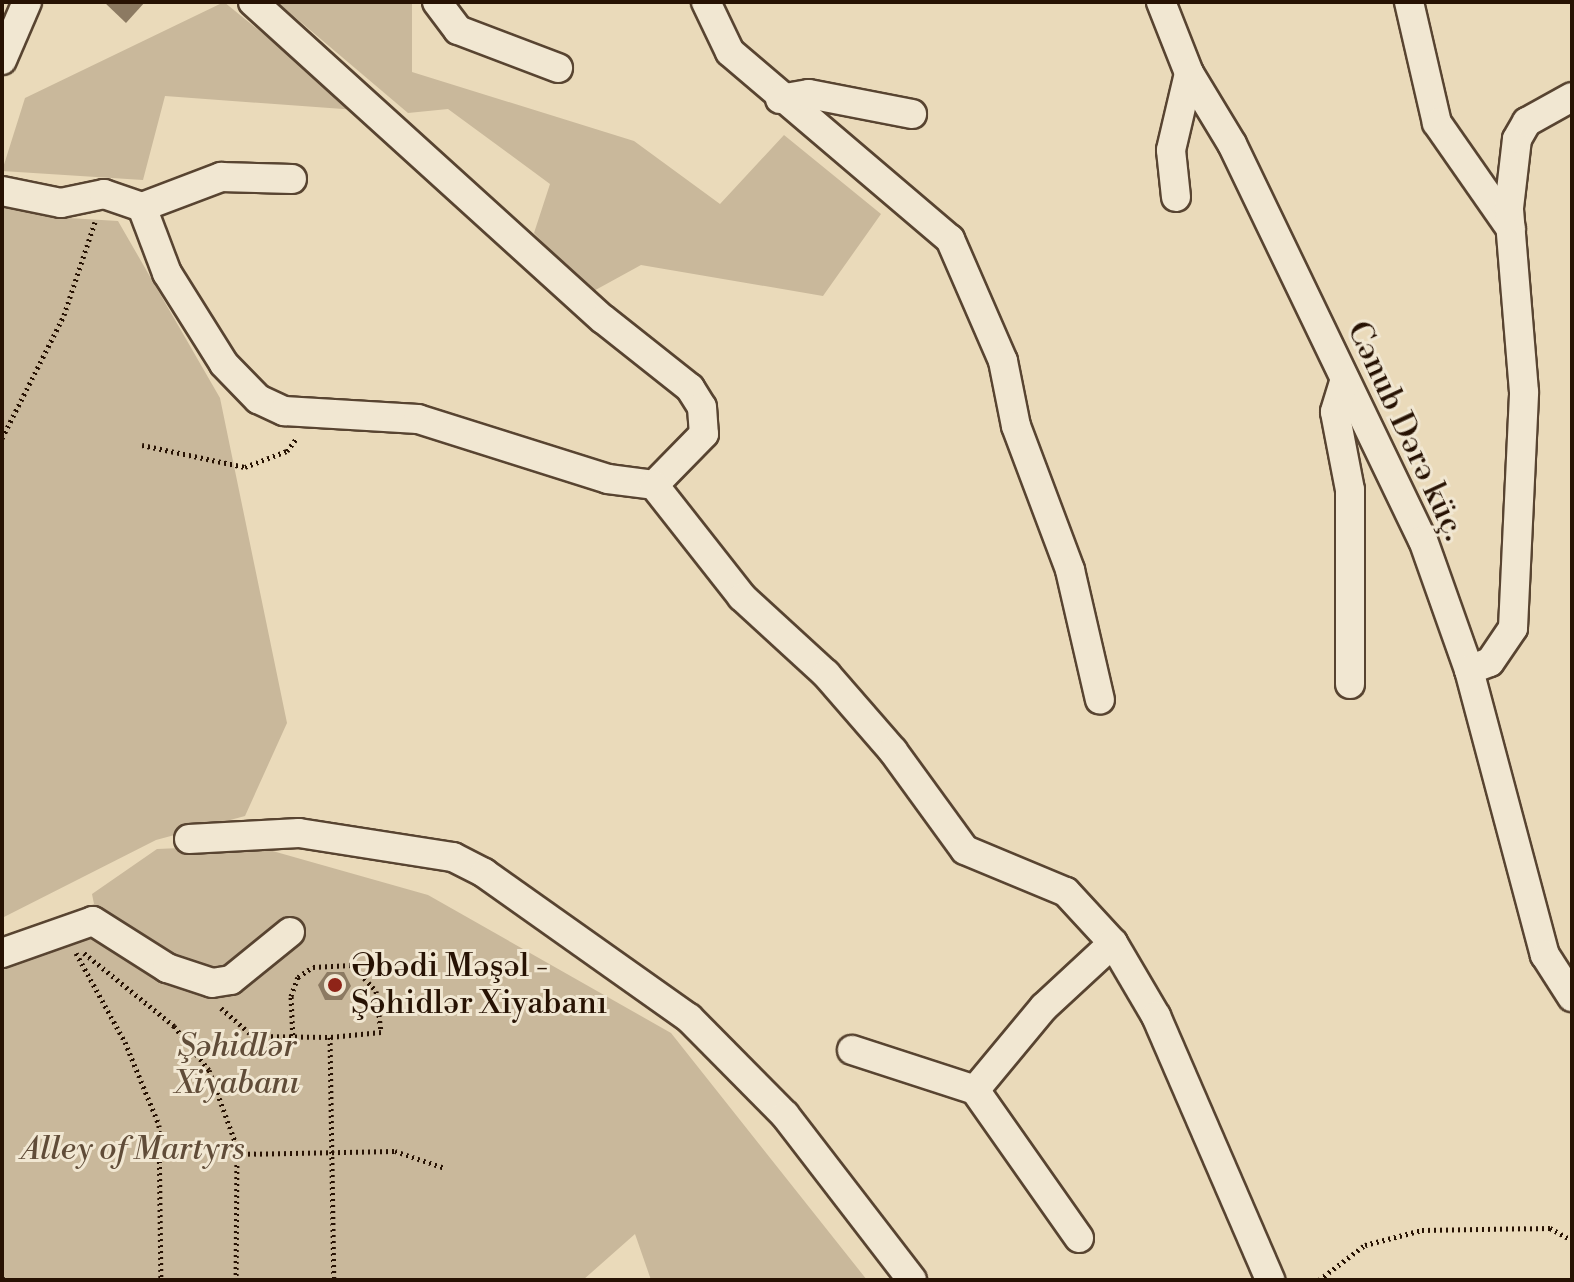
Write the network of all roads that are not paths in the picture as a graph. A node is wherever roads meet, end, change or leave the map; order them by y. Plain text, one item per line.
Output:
1 (27, 2) edge
2 (253, 2) edge
3 (437, 2) edge
4 (706, 2) edge
5 (1161, 2) edge
6 (1409, 2) edge
7 (2, 60) edge
8 (558, 68) dead end
9 (1189, 73) junction
10 (1572, 97) edge
11 (780, 99) junction
12 (912, 114) dead end
13 (292, 179) dead end
14 (2, 191) edge
15 (1176, 197) dead end
16 (142, 207) junction
17 (1511, 230) junction
18 (1344, 382) junction
19 (654, 485) junction
20 (1469, 670) junction
21 (1350, 684) dead end
22 (1100, 700) dead end
23 (189, 839) dead end
24 (290, 932) dead end
25 (1113, 943) junction
26 (2, 953) edge
27 (1572, 997) edge
28 (852, 1050) dead end
29 (975, 1090) junction
30 (1079, 1238) dead end
31 (912, 1280) edge
32 (1270, 1280) edge

1 - 7 street
2 - 19 street
3 - 8 street
4 - 11 street
5 - 9 street, Cənub Dərə küç.
6 - 17 street
9 - 15 street
9 - 18 street, Cənub Dərə küç.
10 - 17 street
11 - 12 street
11 - 22 street
13 - 16 street
14 - 16 street
16 - 19 street
17 - 20 street
18 - 20 street, Cənub Dərə küç.
18 - 21 street
19 - 25 street
20 - 27 street, Cənub Dərə küç.
23 - 31 street
24 - 26 street
25 - 29 street
25 - 32 street
28 - 29 street
29 - 30 street

